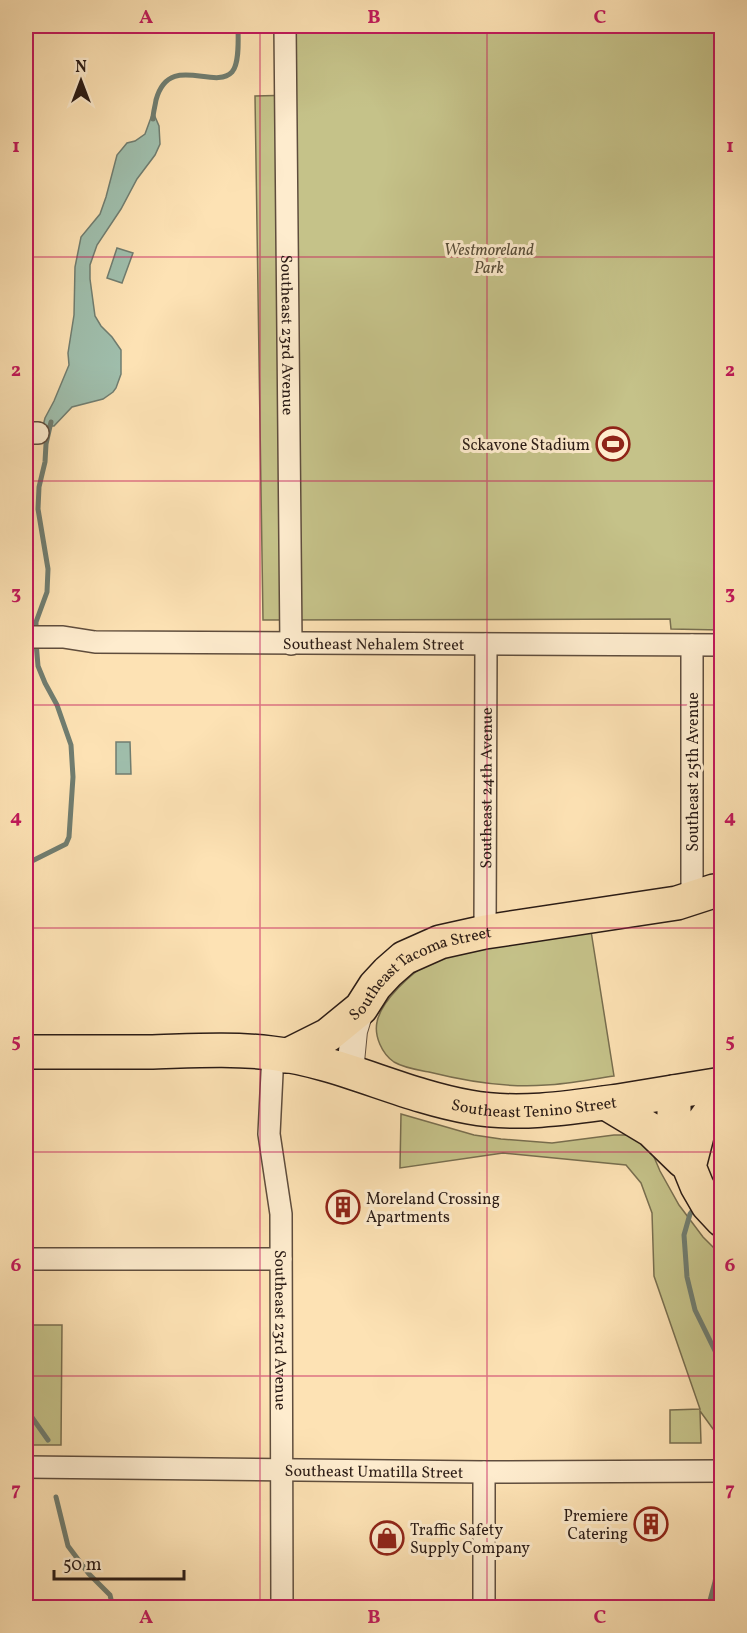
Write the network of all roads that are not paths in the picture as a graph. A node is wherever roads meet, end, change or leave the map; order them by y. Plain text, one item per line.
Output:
1 (285, 26) edge
2 (26, 637) edge
3 (291, 644) junction
4 (486, 644) junction
5 (692, 645) junction
6 (722, 645) edge
7 (707, 894) edge
8 (485, 932) junction
9 (362, 1008) junction
10 (26, 1052) edge
11 (279, 1054) junction
12 (350, 1072) junction
13 (722, 1084) edge
14 (674, 1092) junction
15 (722, 1096) edge
16 (606, 1102) junction
17 (689, 1167) junction
18 (722, 1220) edge
19 (26, 1259) edge
20 (281, 1259) junction
21 (26, 1467) edge
22 (282, 1469) junction
23 (717, 1471) edge
24 (484, 1472) junction
25 (282, 1608) edge
26 (484, 1608) edge

1 - 3 street, Southeast 23rd Avenue
2 - 3 street, Southeast Nehalem Street
3 - 4 street, Southeast Nehalem Street
4 - 5 street, Southeast Nehalem Street
4 - 8 street, Southeast 24th Avenue
5 - 6 street, Southeast Nehalem Street
5 - 7 street, Southeast 25th Avenue
7 - 8 main road, Southeast Tacoma Street
8 - 9 main road, Southeast Tacoma Street
9 - 11 main road
9 - 12 street, Southeast Tacoma Street
10 - 11 main road
11 - 12 main road
11 - 20 street, Southeast 23rd Avenue
12 - 16 main road, Southeast Tenino Street
13 - 14 main road, Southeast Tenino Street
14 - 16 main road, Southeast Tenino Street
14 - 17 main road
15 - 17 main road
16 - 17 main road
17 - 18 main road
19 - 20 street
20 - 22 street, Southeast 23rd Avenue
21 - 22 street, Southeast Umatilla Street
22 - 24 street, Southeast Umatilla Street
22 - 25 street, Southeast 23rd Avenue
23 - 24 street, Southeast Umatilla Street
24 - 26 street

